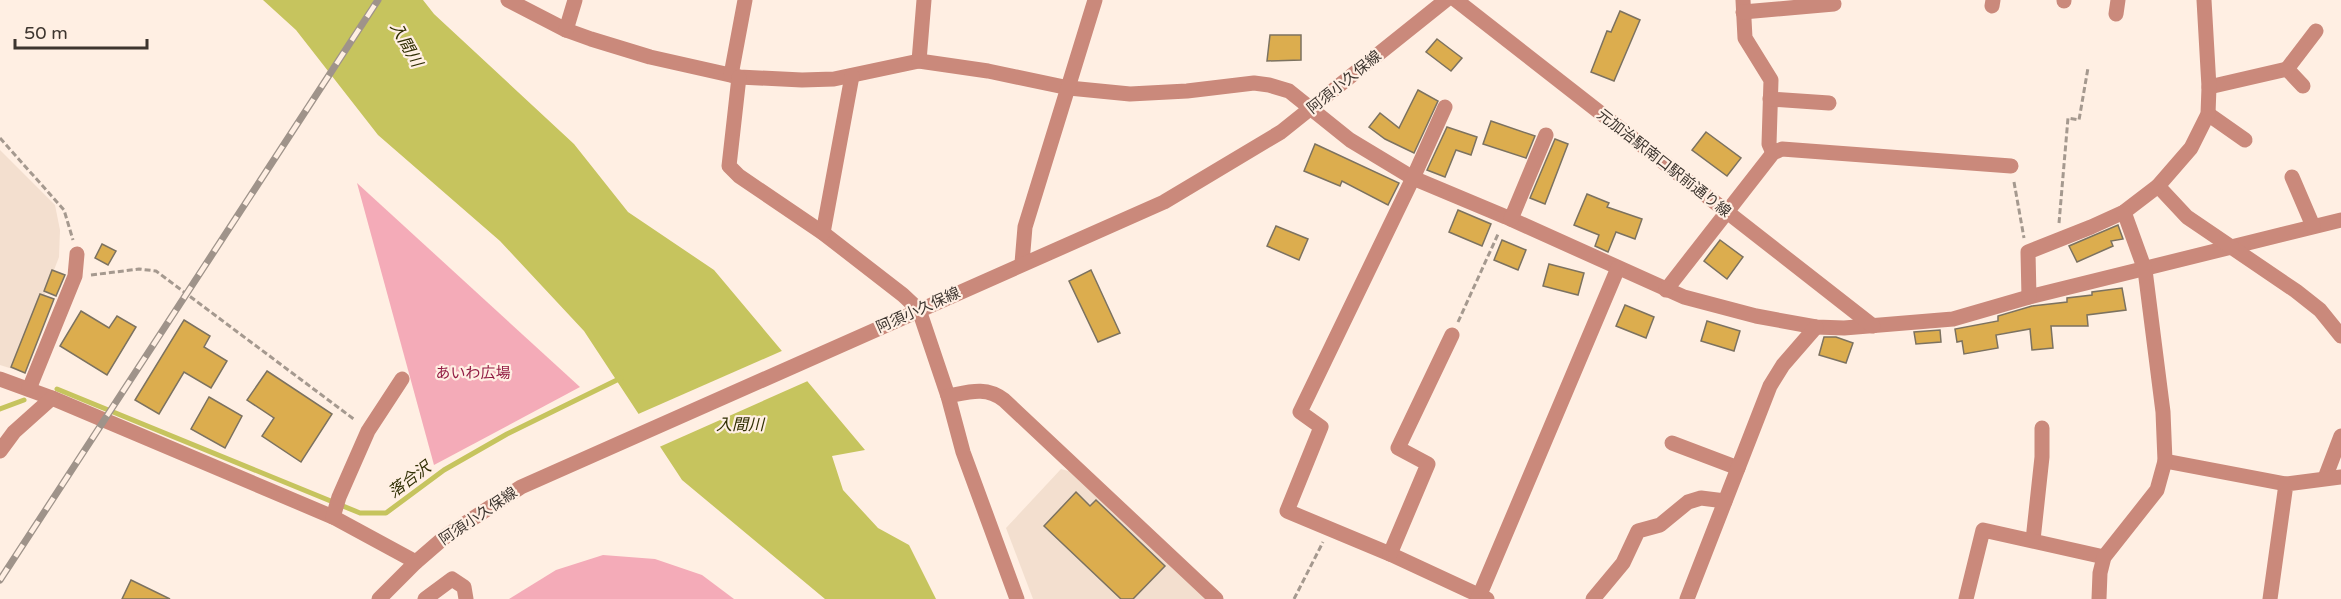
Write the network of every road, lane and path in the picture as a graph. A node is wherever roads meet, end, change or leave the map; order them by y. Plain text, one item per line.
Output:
1 (508, 0) edge
2 (575, 0) edge
3 (745, 0) edge
4 (924, 0) edge
5 (1095, 0) edge
6 (1446, 0) edge
7 (1456, 0) edge
8 (2204, 0) edge
9 (1834, 4) dead end
10 (1743, 6) edge
11 (566, 30) junction
12 (2316, 31) dead end
13 (919, 61) junction
14 (2088, 69) dead end
15 (2287, 69) junction
16 (735, 76) junction
17 (852, 76) junction
18 (2303, 86) dead end
19 (2209, 87) junction
20 (1069, 88) junction
21 (1770, 99) junction
22 (1829, 103) dead end
23 (1445, 107) dead end
24 (1312, 109) junction
25 (2208, 114) junction
26 (1546, 135) dead end
27 (0, 138) edge
28 (2245, 140) dead end
29 (1773, 153) junction
30 (2011, 166) joint
31 (2292, 177) dead end
32 (1413, 178) junction
33 (2158, 186) junction
34 (1728, 212) junction
35 (2124, 212) junction
36 (1509, 218) junction
37 (2341, 220) edge
38 (2313, 226) junction
39 (823, 233) junction
40 (2058, 240) junction
41 (2230, 248) junction
42 (2028, 252) junction
43 (77, 254) joint
44 (1022, 263) junction
45 (1618, 268) junction
46 (2145, 270) junction
47 (75, 276) junction
48 (1666, 290) junction
49 (2029, 297) junction
50 (919, 310) junction
51 (1873, 326) junction
52 (1816, 327) junction
53 (1452, 335) joint
54 (2341, 336) edge
55 (0, 379) edge
56 (402, 379) dead end
57 (29, 389) junction
58 (948, 396) junction
59 (52, 398) junction
60 (2042, 429) dead end
61 (368, 431) junction
62 (2341, 436) edge
63 (1672, 443) dead end
64 (0, 451) edge
65 (2165, 461) junction
66 (1738, 468) junction
67 (2341, 477) edge
68 (2325, 478) junction
69 (2286, 484) junction
70 (1725, 501) junction
71 (335, 508) junction
72 (1329, 530) junction
73 (2032, 540) junction
74 (1390, 554) junction
75 (2104, 556) junction
76 (416, 562) junction
77 (1481, 598) edge
78 (379, 599) edge
79 (425, 599) edge
80 (466, 599) edge
81 (1017, 599) edge
82 (1216, 599) edge
83 (1294, 599) edge
84 (1593, 599) edge
85 (1687, 599) edge
86 (1966, 599) edge
87 (2099, 599) edge
88 (2270, 599) edge

1 - 11 street
2 - 11 street
3 - 16 street
4 - 13 street
5 - 20 street
6 - 24 street, 阿須小久保線
7 - 34 street, 元加治駅南口駅前通り線
8 - 19 street
9 - 10 street
10 - 21 street
11 - 16 street
12 - 15 street
13 - 17 street
13 - 20 street
14 - 40 path
15 - 18 street
15 - 19 street
16 - 17 street
16 - 39 street
17 - 39 street
19 - 25 street
20 - 24 street
20 - 44 street
21 - 22 street
21 - 29 street
23 - 32 street
24 - 32 street
24 - 44 street, 阿須小久保線
25 - 28 street
25 - 33 street
26 - 36 street
27 - 43 path
29 - 30 street
29 - 34 street
30 - 42 path
31 - 38 street
32 - 36 street
32 - 72 street
33 - 35 street
33 - 41 street
34 - 48 street
34 - 51 street, 元加治駅南口駅前通り線
35 - 40 street
35 - 46 street
36 - 45 street
36 - 53 path
37 - 38 street
38 - 41 street
39 - 50 street
40 - 42 street
41 - 46 street
41 - 54 street
42 - 49 street
43 - 47 street
44 - 50 street, 阿須小久保線
45 - 48 street
45 - 77 street
46 - 49 street
46 - 65 street
47 - 57 street
47 - 61 path
48 - 52 street
49 - 51 street
50 - 58 street
50 - 76 street, 阿須小久保線
51 - 52 street
52 - 66 street
53 - 74 street
55 - 57 street
56 - 61 street
57 - 59 street
58 - 81 street
58 - 82 street
59 - 64 street
59 - 71 street
60 - 73 street
61 - 71 street
62 - 68 street
63 - 66 street
65 - 69 street
65 - 75 street
66 - 70 street
67 - 68 street
68 - 69 street
69 - 88 street
70 - 84 street
70 - 85 street
71 - 76 street
72 - 74 street
72 - 83 path
73 - 75 street
73 - 86 street
74 - 77 street
75 - 87 street
76 - 78 street, 阿須小久保線
79 - 80 street

